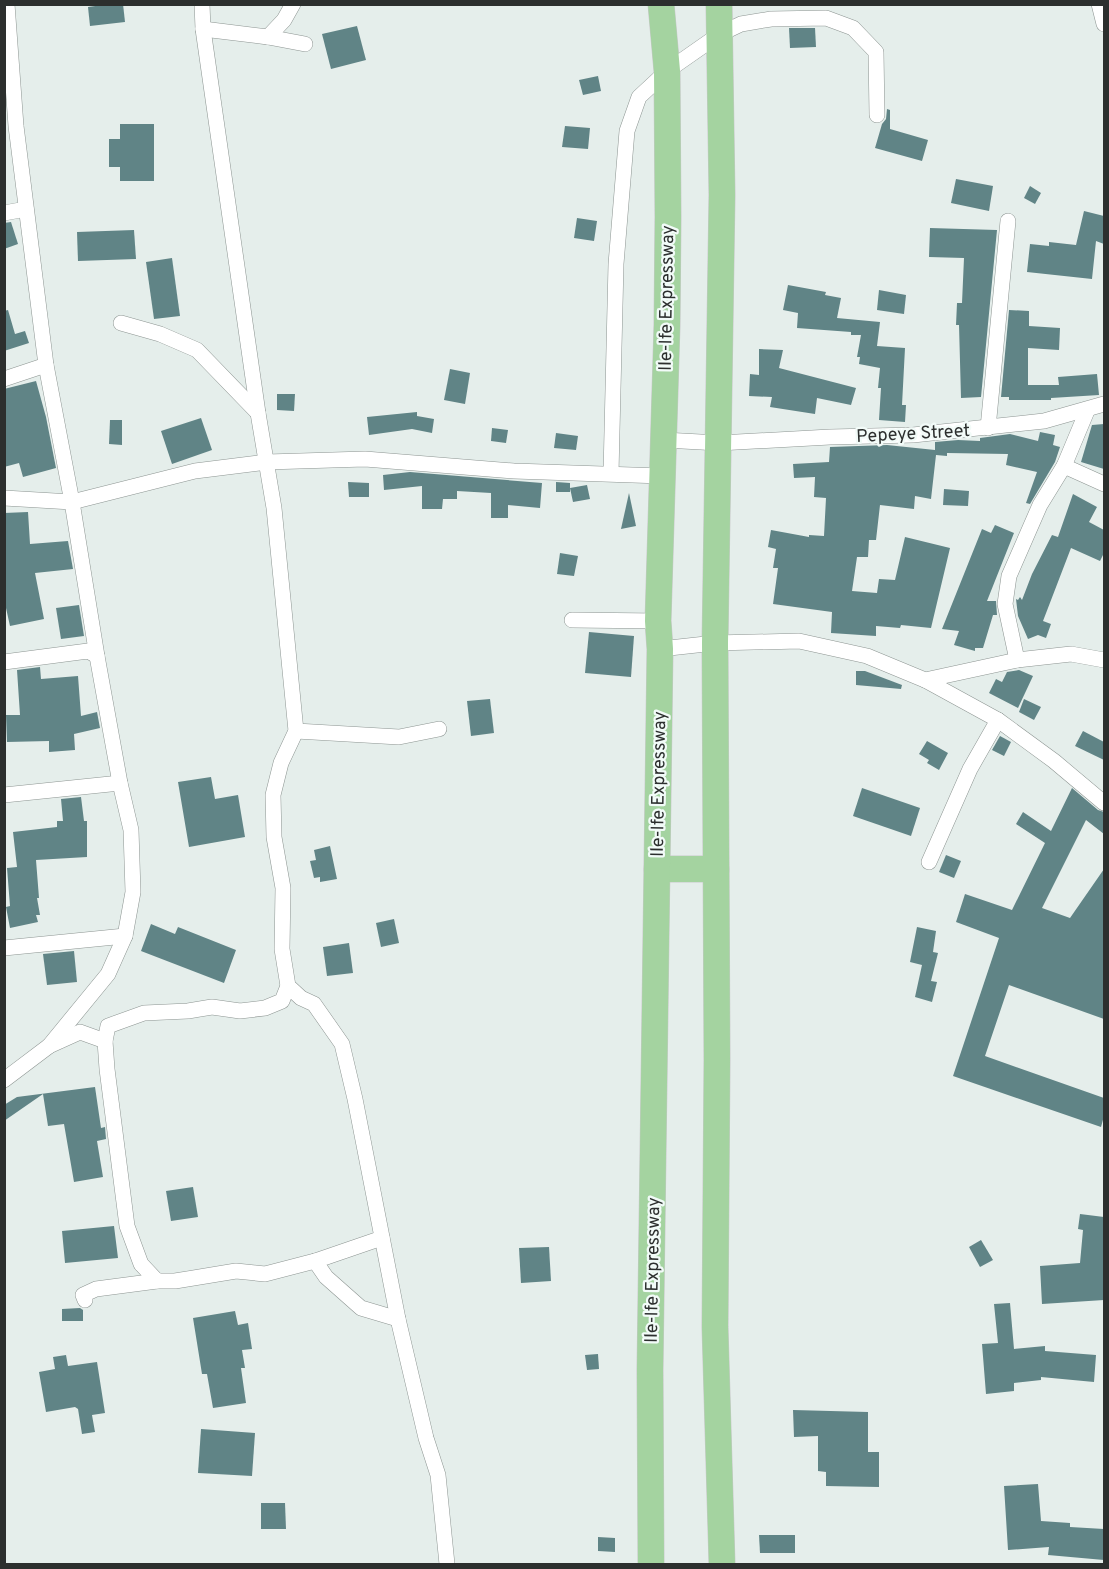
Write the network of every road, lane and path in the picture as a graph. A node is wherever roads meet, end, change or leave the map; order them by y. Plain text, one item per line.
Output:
1 (7, 4) edge
2 (202, 4) edge
3 (293, 4) edge
4 (661, 4) edge
5 (718, 4) edge
6 (1099, 4) edge
7 (1104, 24) edge
8 (203, 29) junction
9 (720, 34) junction
10 (268, 37) junction
11 (305, 44) dead end
12 (667, 71) junction
13 (877, 115) dead end
14 (26, 209) junction
15 (4, 213) edge
16 (1008, 221) dead end
17 (121, 322) dead end
18 (46, 365) junction
19 (4, 379) edge
20 (1104, 404) edge
21 (1087, 411) junction
22 (258, 413) junction
23 (988, 428) junction
24 (664, 440) junction
25 (718, 443) junction
26 (267, 462) junction
27 (1064, 466) junction
28 (611, 473) junction
29 (662, 476) junction
30 (1104, 484) edge
31 (4, 498) edge
32 (72, 501) junction
33 (572, 620) dead end
34 (658, 621) junction
35 (715, 644) junction
36 (660, 649) junction
37 (97, 656) junction
38 (1017, 660) junction
39 (1104, 660) edge
40 (4, 662) edge
41 (925, 680) junction
42 (998, 720) junction
43 (439, 729) dead end
44 (296, 731) junction
45 (120, 783) junction
46 (4, 795) edge
47 (1104, 803) edge
48 (929, 862) dead end
49 (657, 868) junction
50 (716, 869) junction
51 (125, 936) junction
52 (4, 948) edge
53 (288, 986) junction
54 (105, 1041) junction
55 (49, 1046) junction
56 (4, 1080) edge
57 (382, 1238) junction
58 (315, 1261) junction
59 (157, 1281) junction
60 (85, 1300) dead end
61 (398, 1319) junction
62 (447, 1564) edge
63 (651, 1564) edge
64 (722, 1564) edge

1 - 14 street
2 - 8 street
3 - 10 street
4 - 12 highway, Ile-Ife Expressway
5 - 9 highway
6 - 7 street
8 - 10 street
8 - 22 street
9 - 12 street
9 - 13 street
9 - 25 highway
10 - 11 street
12 - 24 highway, Ile-Ife Expressway
12 - 28 street
14 - 15 street
14 - 18 street
16 - 23 street
17 - 22 street
18 - 19 street
18 - 32 street
20 - 21 street, Pepeye Street
21 - 23 street, Pepeye Street
21 - 27 street
22 - 26 street
23 - 25 street, Pepeye Street
24 - 25 street, Pepeye Street
24 - 29 highway, Ile-Ife Expressway
25 - 35 highway
26 - 28 street
26 - 32 street
26 - 44 street
27 - 30 street
27 - 38 street
28 - 29 street
29 - 34 highway, Ile-Ife Expressway
31 - 32 street
32 - 37 street
33 - 34 street
34 - 36 highway, Ile-Ife Expressway
35 - 36 street
35 - 41 street
35 - 50 highway
36 - 49 highway, Ile-Ife Expressway
37 - 40 street
37 - 45 street
38 - 39 street
38 - 41 street
41 - 42 street
42 - 47 street
42 - 48 street
43 - 44 street
44 - 53 street
45 - 46 street
45 - 51 street
49 - 50 highway
49 - 63 highway, Ile-Ife Expressway
50 - 64 highway
51 - 52 street
51 - 55 street
53 - 54 street
53 - 57 street
54 - 55 street
54 - 59 street
55 - 56 street
57 - 58 street
57 - 61 street
58 - 59 street
58 - 61 street
59 - 60 street
61 - 62 street

